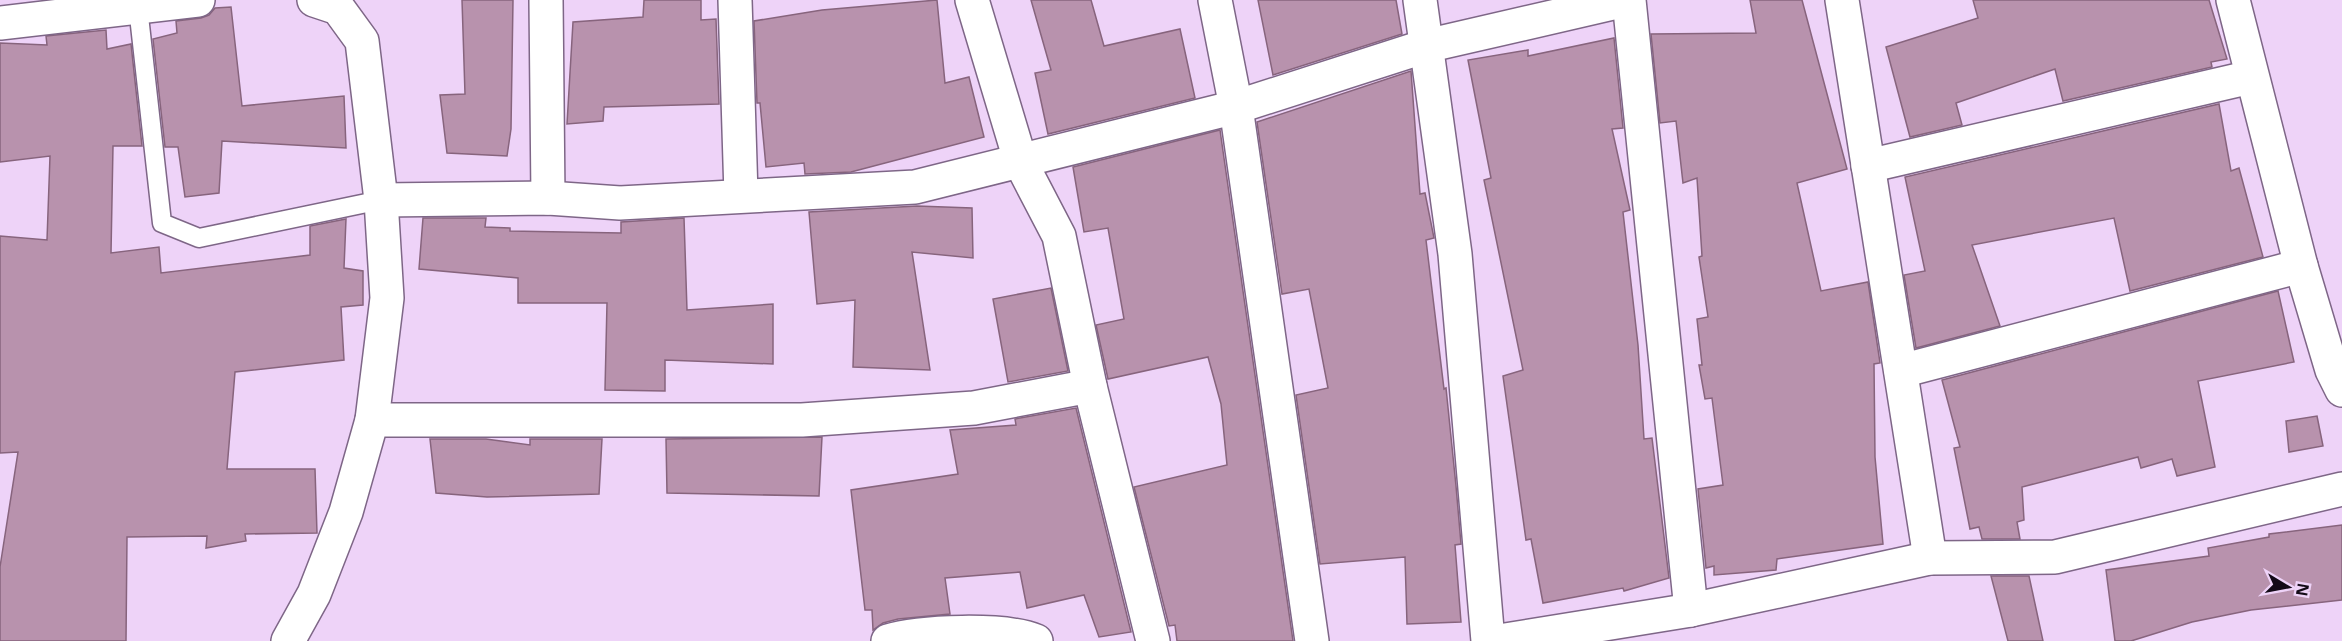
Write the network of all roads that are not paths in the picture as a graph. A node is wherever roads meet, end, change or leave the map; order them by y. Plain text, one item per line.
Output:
1 (198, 0) edge
2 (314, 0) edge
3 (546, 0) edge
4 (735, 0) edge
5 (972, 0) edge
6 (1215, 0) edge
7 (1420, 0) edge
8 (1628, 0) edge
9 (1842, 0) edge
10 (2233, 0) edge
11 (138, 7) junction
12 (0, 23) edge
13 (1426, 46) junction
14 (2251, 77) junction
15 (1236, 107) junction
16 (1021, 163) junction
17 (1868, 166) junction
18 (741, 195) junction
19 (548, 198) junction
20 (381, 200) junction
21 (2301, 266) junction
22 (1901, 371) junction
23 (1090, 386) junction
24 (2342, 390) edge
25 (372, 420) junction
26 (2342, 489) edge
27 (1930, 558) junction
28 (1691, 610) junction
29 (288, 641) edge
30 (888, 641) edge
31 (1036, 641) edge
32 (1153, 641) edge
33 (1312, 641) edge
34 (1488, 641) edge
35 (1499, 641) edge

1 - 11 street
2 - 20 street
3 - 19 street
4 - 18 street
5 - 16 street
6 - 15 street
7 - 13 street
8 - 13 street
8 - 28 street
9 - 17 street
10 - 14 street
11 - 12 street
11 - 20 lane
13 - 15 street
13 - 34 street
14 - 17 street
14 - 21 street
15 - 16 street
15 - 33 street
16 - 18 street
16 - 23 street
17 - 22 street
18 - 19 street
19 - 20 street
20 - 25 street
21 - 22 street
21 - 24 street
22 - 27 street
23 - 25 street
23 - 32 street
25 - 29 street
26 - 27 street
27 - 28 street
28 - 35 street
30 - 31 street

